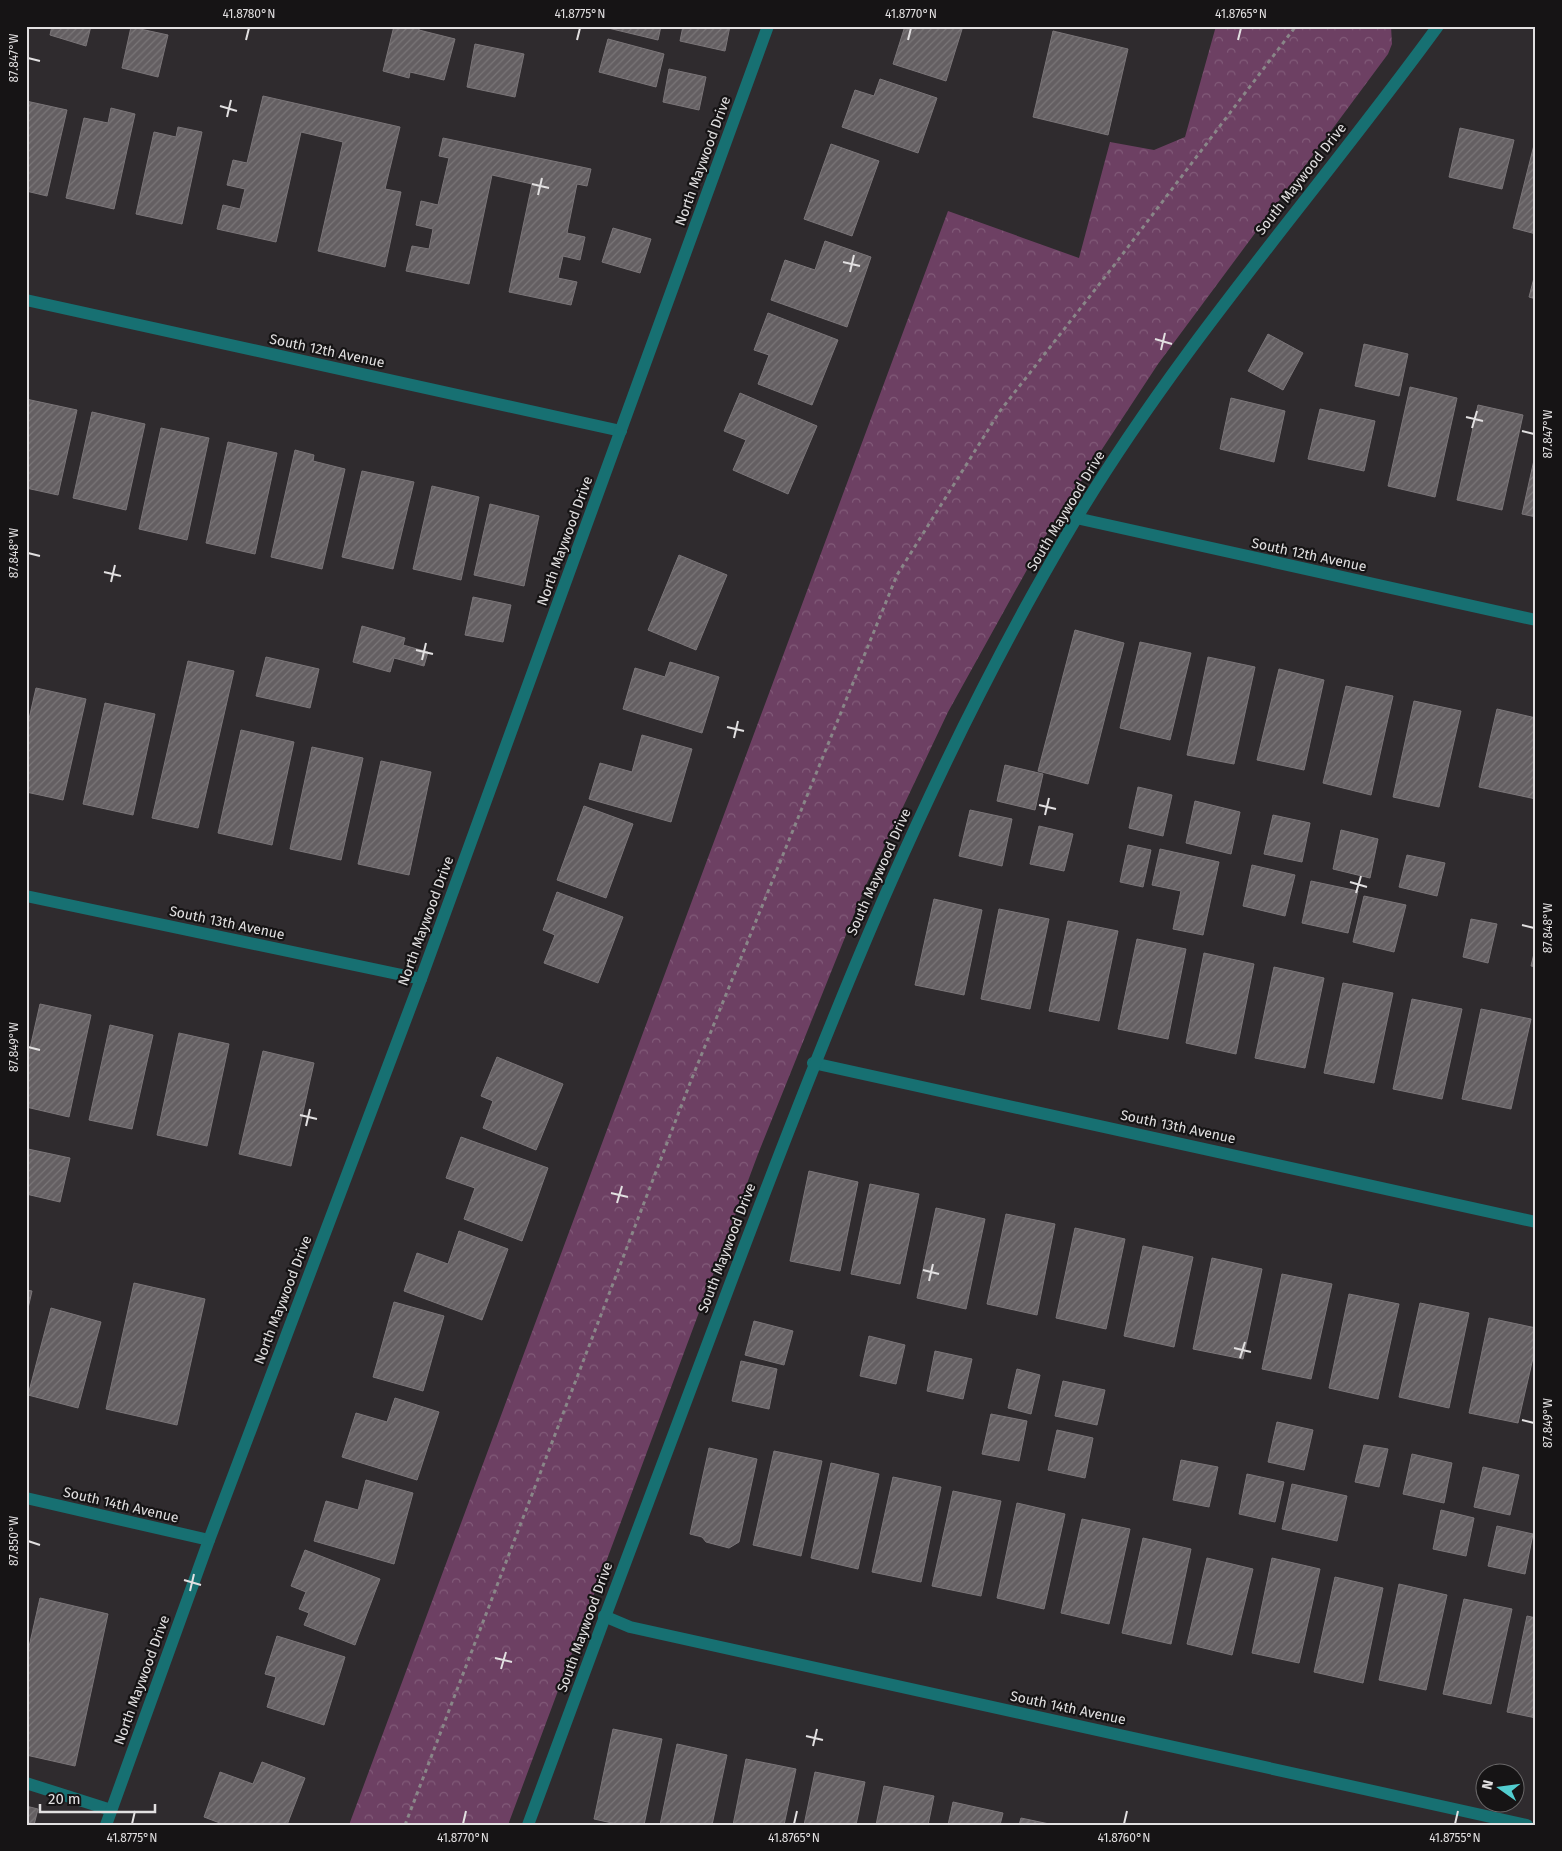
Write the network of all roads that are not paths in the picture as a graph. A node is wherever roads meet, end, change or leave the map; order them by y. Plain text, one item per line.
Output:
1 (768, 26) edge
2 (1438, 26) edge
3 (26, 300) edge
4 (621, 431) junction
5 (1076, 518) junction
6 (1536, 620) edge
7 (26, 896) edge
8 (421, 979) junction
9 (813, 1062) junction
10 (1536, 1222) edge
11 (26, 1498) edge
12 (209, 1540) junction
13 (604, 1616) junction
14 (26, 1783) edge
15 (111, 1810) junction
16 (106, 1825) edge
17 (528, 1825) edge
18 (1527, 1825) edge

1 - 4 street, North Maywood Drive
2 - 5 street, South Maywood Drive
3 - 4 street, South 12th Avenue
4 - 8 street, North Maywood Drive
5 - 6 street, South 12th Avenue
5 - 9 street, South Maywood Drive
7 - 8 street, South 13th Avenue
8 - 12 street, North Maywood Drive
9 - 10 street, South 13th Avenue
9 - 13 street, South Maywood Drive
11 - 12 street, South 14th Avenue
12 - 15 street, North Maywood Drive
13 - 17 street, South Maywood Drive
13 - 18 street, South 14th Avenue
14 - 15 street
15 - 16 street, North Maywood Drive

